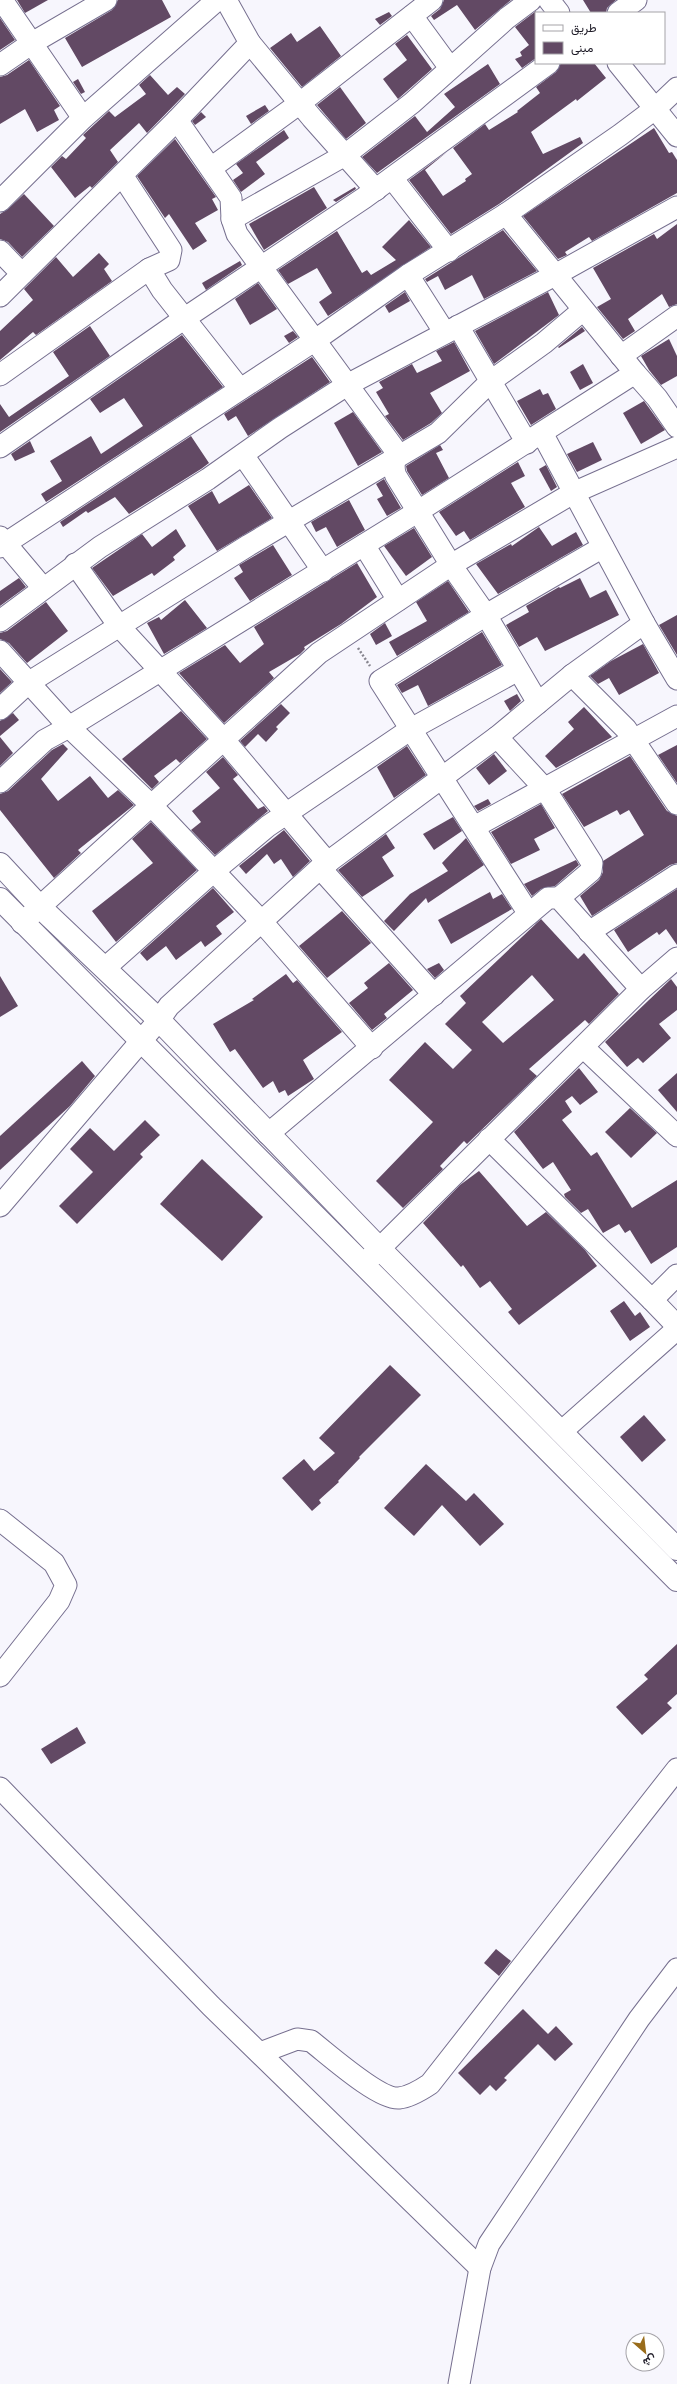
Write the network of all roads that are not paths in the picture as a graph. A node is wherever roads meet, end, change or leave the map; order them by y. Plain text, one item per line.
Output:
1 (2, 0) edge
2 (106, 0) edge
3 (217, 0) edge
4 (226, 0) edge
5 (432, 0) edge
6 (531, 0) edge
7 (549, 0) edge
8 (636, 0) edge
9 (558, 12) edge
10 (619, 12) edge
11 (412, 16) junction
12 (32, 43) junction
13 (250, 43) junction
14 (548, 64) edge
15 (619, 64) edge
16 (0, 65) edge
17 (450, 68) junction
18 (677, 88) edge
19 (300, 104) junction
20 (656, 108) junction
21 (83, 118) junction
22 (178, 120) junction
23 (677, 136) edge
24 (345, 155) junction
25 (211, 168) junction
26 (122, 175) junction
27 (392, 178) junction
28 (376, 190) junction
29 (0, 201) edge
30 (677, 207) edge
31 (506, 214) junction
32 (232, 219) junction
33 (0, 251) edge
34 (449, 251) junction
35 (148, 269) junction
36 (261, 269) junction
37 (22, 274) junction
38 (408, 275) junction
39 (555, 275) junction
40 (0, 296) edge
41 (583, 310) junction
42 (677, 316) edge
43 (185, 318) junction
44 (452, 330) junction
45 (314, 341) junction
46 (621, 356) junction
47 (635, 373) junction
48 (0, 375) edge
49 (491, 381) junction
50 (347, 385) junction
51 (240, 389) junction
52 (677, 427) edge
53 (534, 438) junction
54 (677, 447) edge
55 (0, 448) edge
56 (243, 455) junction
57 (395, 460) junction
58 (573, 493) junction
59 (417, 512) junction
60 (290, 521) junction
61 (2, 543) edge
62 (364, 545) junction
63 (603, 547) junction
64 (75, 564) junction
65 (452, 565) junction
66 (323, 570) junction
67 (43, 588) junction
68 (398, 600) junction
69 (486, 615) junction
70 (0, 621) edge
71 (644, 623) junction
72 (119, 626) junction
73 (0, 651) edge
74 (518, 670) junction
75 (159, 671) junction
76 (572, 676) junction
77 (677, 679) edge
78 (28, 683) junction
79 (538, 704) junction
80 (0, 709) edge
81 (677, 716) edge
82 (69, 727) junction
83 (411, 729) junction
84 (497, 737) junction
85 (634, 739) junction
86 (224, 740) junction
87 (442, 777) junction
88 (0, 782) edge
89 (545, 789) junction
90 (677, 804) edge
91 (151, 806) junction
92 (287, 813) junction
93 (474, 827) junction
94 (0, 864) edge
95 (324, 866) junction
96 (214, 871) junction
97 (677, 875) edge
98 (559, 898) junction
99 (1, 901) edge
100 (40, 906) junction
101 (529, 914) junction
102 (262, 922) junction
103 (22, 923) junction
104 (590, 932) junction
105 (677, 958) edge
106 (105, 968) junction
107 (641, 989) junction
108 (434, 995) junction
109 (159, 1020) junction
110 (141, 1040) junction
111 (582, 1047) junction
112 (372, 1048) junction
113 (268, 1134) junction
114 (677, 1136) edge
115 (489, 1139) junction
116 (0, 1206) edge
117 (379, 1248) junction
118 (364, 1264) junction
119 (677, 1275) edge
120 (652, 1300) junction
121 (677, 1326) edge
122 (677, 1329) edge
123 (561, 1432) junction
124 (0, 1520) edge
125 (677, 1549) edge
126 (677, 1580) edge
127 (0, 1676) edge
128 (677, 1769) edge
129 (0, 1788) edge
130 (677, 1969) edge
131 (260, 2053) junction
132 (480, 2268) junction
133 (459, 2384) edge

1 - 12 street
2 - 12 street
3 - 21 street
4 - 13 street
5 - 11 street
6 - 17 street
7 - 9 street
8 - 10 street
11 - 17 street
11 - 19 street
12 - 16 street
12 - 21 street
13 - 19 street
13 - 22 street
14 - 27 street
15 - 20 street
17 - 24 street
18 - 20 street
19 - 24 street
19 - 25 street
20 - 23 street
20 - 31 street
21 - 29 street
22 - 25 street
22 - 26 street
24 - 28 street
24 - 32 street
25 - 32 street
26 - 35 street
26 - 37 street
27 - 28 street
27 - 34 street
28 - 36 street
30 - 39 street
31 - 34 street
31 - 39 street
32 - 36 street
33 - 37 street
34 - 38 street
35 - 43 street
35 - 48 street
36 - 43 street
36 - 45 street
37 - 40 street
38 - 44 street
38 - 45 street
39 - 41 street
39 - 44 street
41 - 46 street
41 - 49 street
42 - 46 street
43 - 51 street
43 - 55 street
44 - 49 street
44 - 50 street
45 - 50 street
45 - 51 street
46 - 47 street
47 - 52 street
47 - 53 street
49 - 53 street
49 - 57 street
50 - 56 street
50 - 57 street
51 - 61 street
53 - 58 street
53 - 59 street
54 - 58 street
56 - 60 street
56 - 64 street
57 - 59 street
57 - 60 street
58 - 63 street
58 - 65 street
59 - 62 street
59 - 65 street
60 - 66 street
60 - 72 street
61 - 67 street
62 - 66 street
62 - 68 street
63 - 69 street
63 - 71 street
64 - 67 street
64 - 72 street
65 - 68 street
65 - 69 street
66 - 75 street
67 - 70 street
68 - 86 street
69 - 74 street
69 - 83 street
71 - 76 street
71 - 77 street
72 - 75 street
72 - 78 street
73 - 78 street
74 - 79 street
74 - 83 street
75 - 82 street
75 - 86 street
76 - 79 street
76 - 85 street
78 - 80 street
78 - 82 street
79 - 84 street
81 - 85 street
82 - 88 street
82 - 91 street
83 - 87 street
83 - 92 street
84 - 87 street
84 - 89 street
85 - 89 street
85 - 90 street
86 - 91 street
86 - 92 street
87 - 93 street
87 - 95 street
89 - 93 street
89 - 98 street
91 - 96 street
91 - 100 street
92 - 95 street
92 - 96 street
93 - 101 street
94 - 100 main road
95 - 102 street
95 - 108 street
96 - 102 street
96 - 106 street
97 - 104 street
98 - 101 street
98 - 104 street
99 - 103 main road
100 - 103 street
100 - 106 main road
101 - 108 street
102 - 109 street
102 - 112 street
103 - 110 main road
104 - 107 street
105 - 107 street
106 - 109 main road
107 - 111 street
108 - 112 street
109 - 110 street
109 - 113 main road
110 - 116 street
110 - 118 main road
111 - 114 street
111 - 115 street
112 - 113 street
113 - 117 main road
115 - 117 street
115 - 120 street
117 - 118 street
117 - 123 main road
118 - 126 main road
119 - 120 street
120 - 121 street
122 - 123 street
123 - 125 main road
124 - 127 street
128 - 131 street
129 - 131 street
130 - 132 street
131 - 132 street
132 - 133 street

